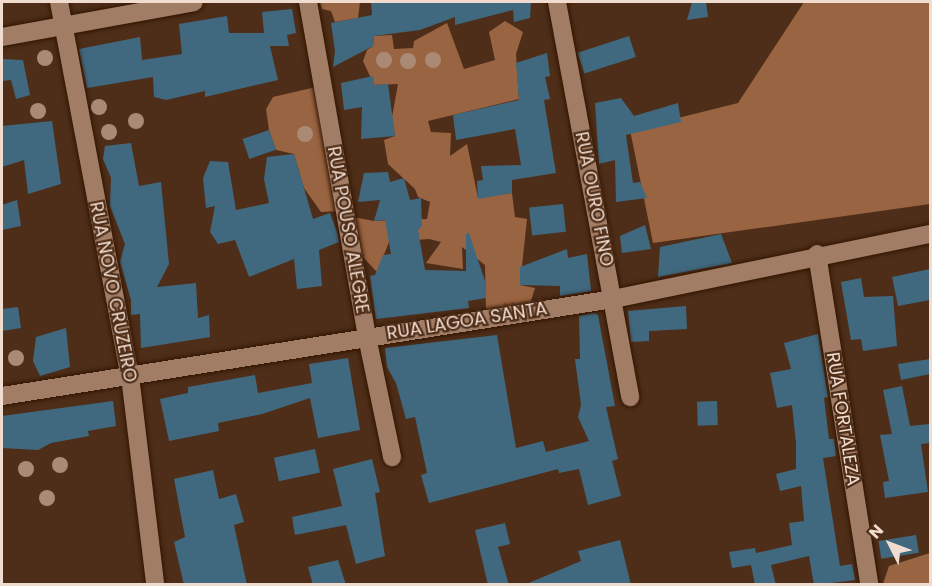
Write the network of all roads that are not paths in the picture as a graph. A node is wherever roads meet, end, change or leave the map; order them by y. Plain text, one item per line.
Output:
1 (59, 2) edge
2 (194, 2) edge
3 (308, 2) edge
4 (557, 2) edge
5 (63, 28) junction
6 (2, 38) edge
7 (930, 234) edge
8 (817, 254) junction
9 (613, 299) junction
10 (367, 337) junction
11 (130, 376) junction
12 (2, 396) edge
13 (630, 397) dead end
14 (392, 457) dead end
15 (155, 585) edge
16 (869, 585) edge

1 - 5 street, RUA NOVO CRUZEIRO
2 - 5 street
3 - 10 street, RUA POUSO ALEGRE
4 - 9 street, RUA OURO FINO
5 - 6 street
5 - 11 street, RUA NOVO CRUZEIRO
7 - 8 street, RUA LAGOA SANTA
8 - 9 street, RUA LAGOA SANTA
8 - 16 street, RUA FORTALEZA
9 - 10 street, RUA LAGOA SANTA
9 - 13 street, RUA OURO FINO
10 - 11 street, RUA LAGOA SANTA
10 - 14 street, RUA POUSO ALEGRE
11 - 12 street, RUA LAGOA SANTA
11 - 15 street, RUA NOVO CRUZEIRO

